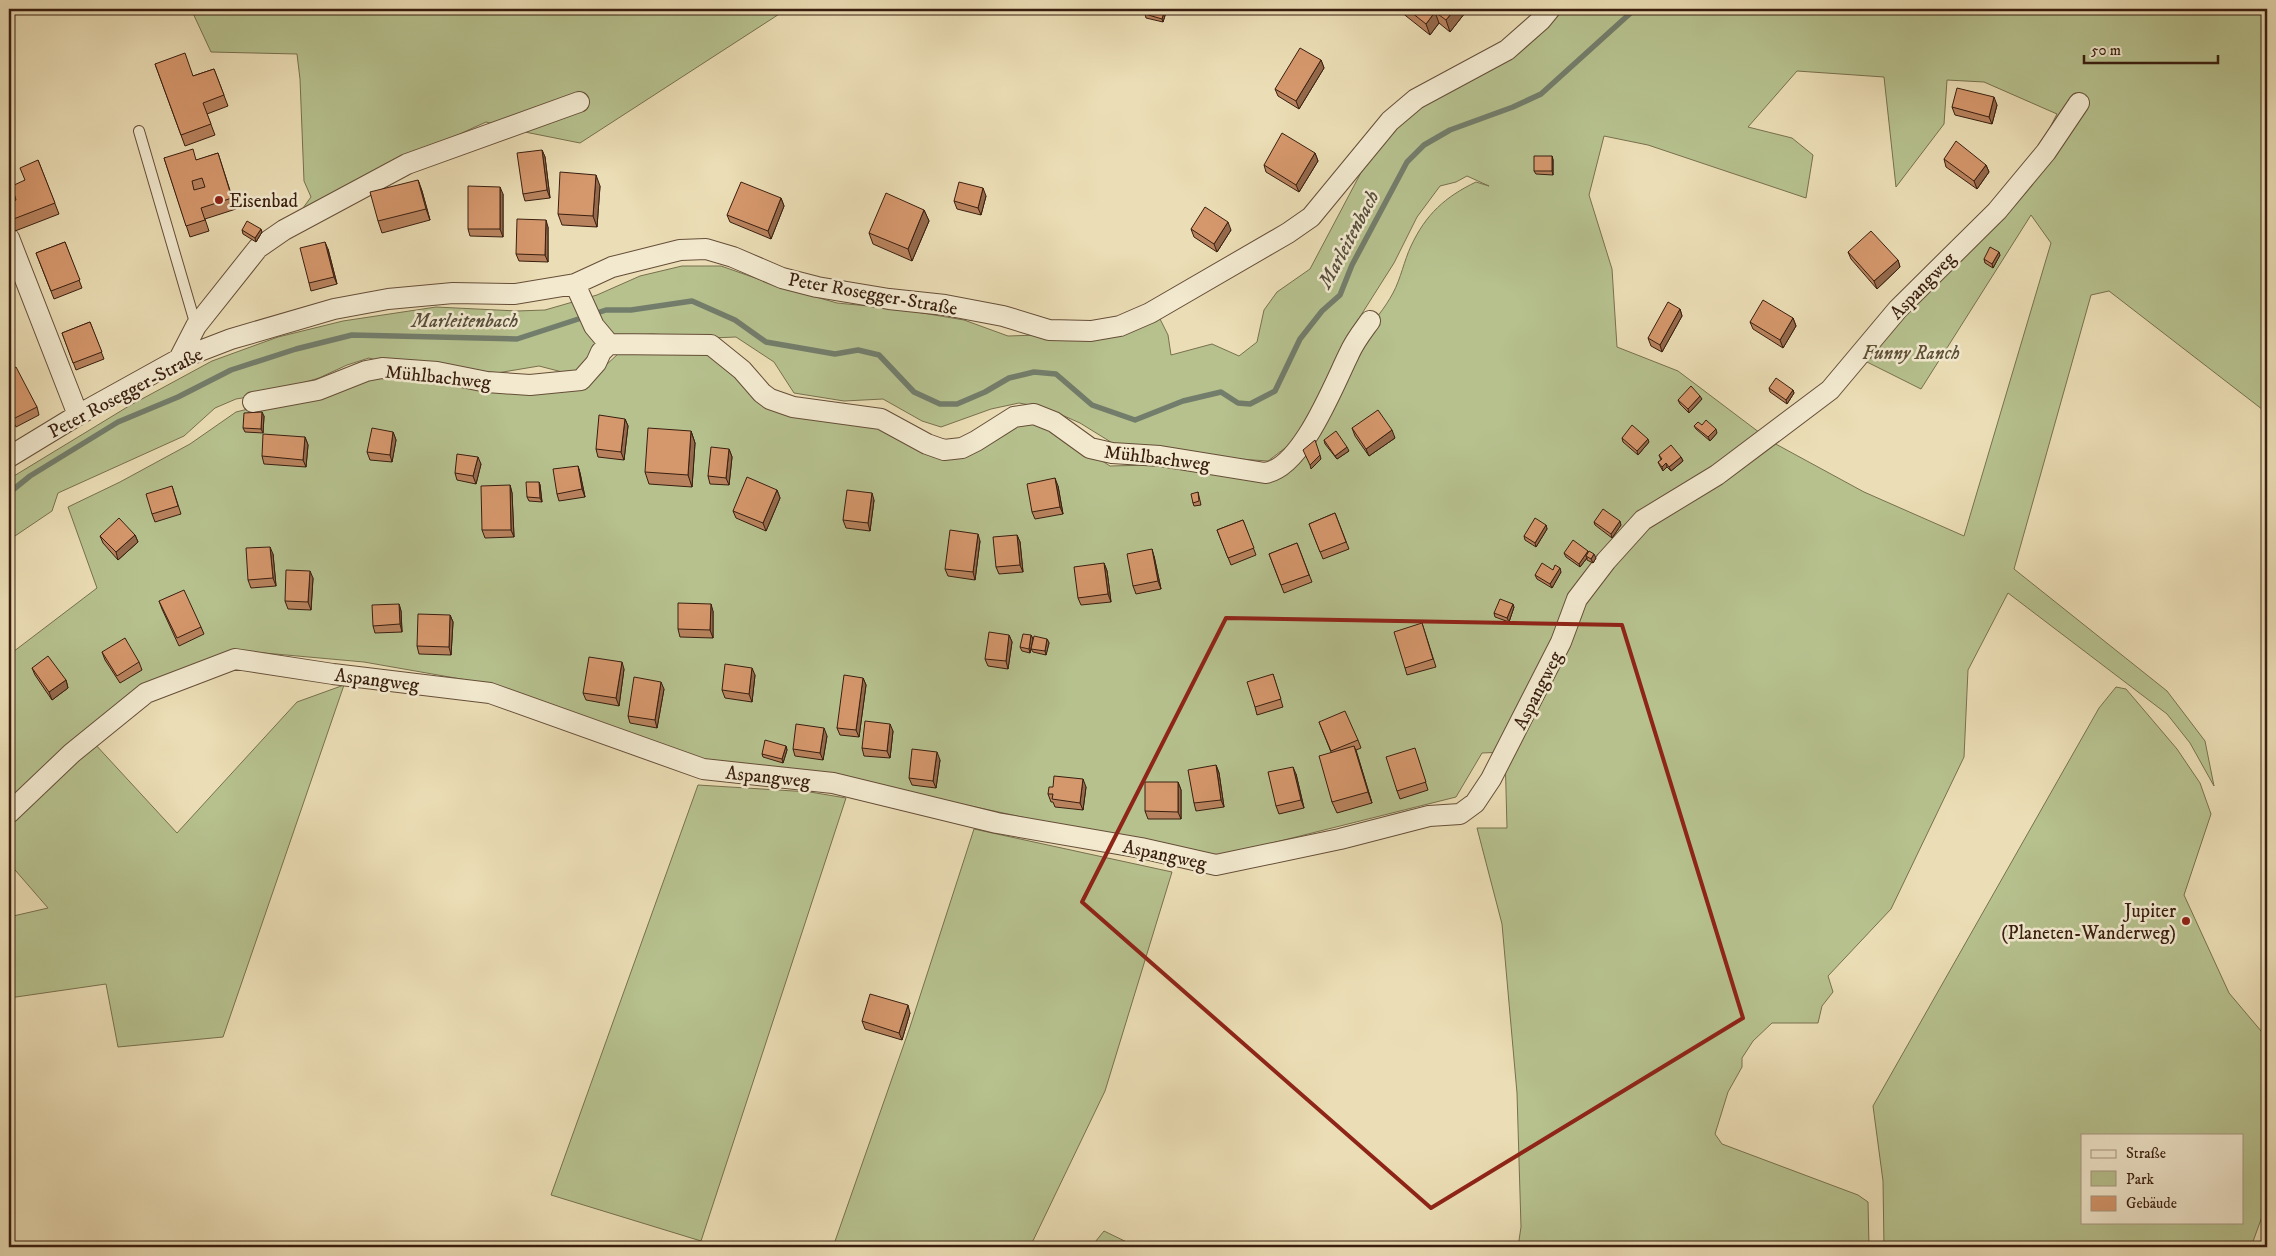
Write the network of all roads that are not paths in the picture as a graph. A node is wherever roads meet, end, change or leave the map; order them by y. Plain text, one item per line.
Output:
1 (1550, 9) edge
2 (579, 102) dead end
3 (2079, 103) dead end
4 (139, 131) dead end
5 (9, 238) edge
6 (575, 284) junction
7 (1370, 321) dead end
8 (196, 326) junction
9 (609, 344) junction
10 (179, 359) junction
11 (253, 402) dead end
12 (78, 415) junction
13 (9, 457) edge
14 (9, 813) edge

1 - 6 street, Peter Rosegger-Straße
2 - 8 street
3 - 14 street, Aspangweg
4 - 8 lane
5 - 12 street
6 - 9 street
6 - 10 street, Peter Rosegger-Straße
7 - 9 street, Mühlbachweg
8 - 10 street
9 - 11 street, Mühlbachweg
10 - 12 street, Peter Rosegger-Straße
12 - 13 street, Peter Rosegger-Straße

